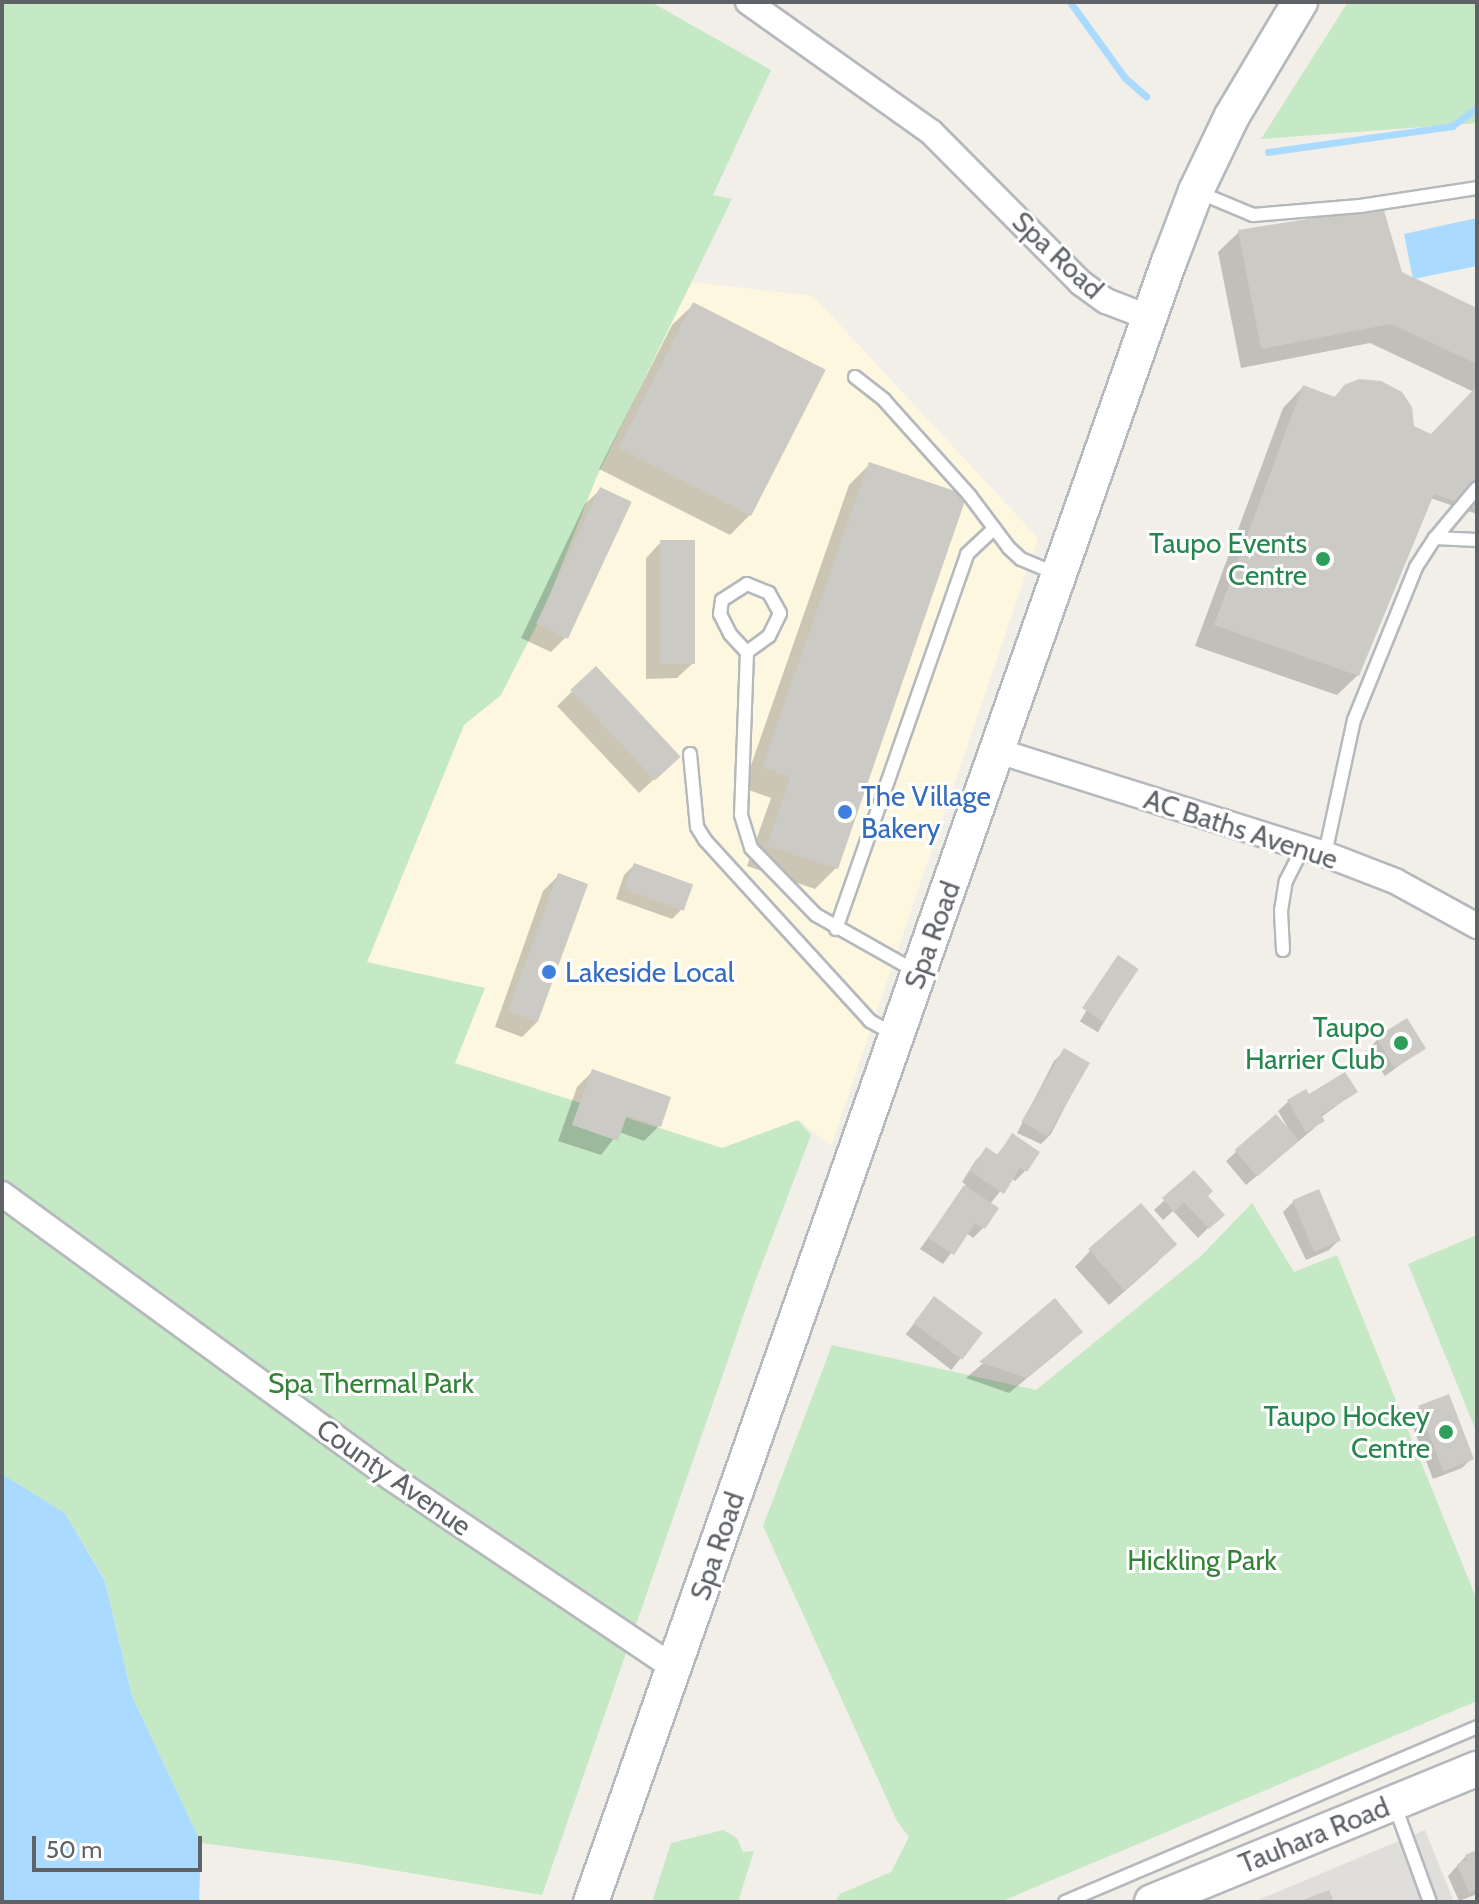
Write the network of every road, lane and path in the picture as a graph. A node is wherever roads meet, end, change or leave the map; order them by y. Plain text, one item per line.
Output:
1 (748, 2) edge
2 (1300, 2) edge
3 (1477, 188) edge
4 (1196, 191) junction
5 (1150, 318) junction
6 (855, 377) dead end
7 (1477, 488) edge
8 (994, 529) junction
9 (1435, 538) junction
10 (1477, 540) edge
11 (1059, 575) junction
12 (747, 652) junction
13 (998, 751) junction
14 (690, 754) dead end
15 (1314, 850) junction
16 (1477, 926) edge
17 (836, 929) junction
18 (1283, 950) dead end
19 (918, 973) junction
20 (895, 1035) junction
21 (2, 1194) edge
22 (676, 1663) junction
23 (1477, 1727) edge
24 (1477, 1769) edge
25 (1394, 1803) junction
26 (591, 1902) edge
27 (1065, 1902) edge
28 (1152, 1902) edge
29 (1430, 1902) edge

1 - 5 street, Spa Road
2 - 4 main road
3 - 4 lane
4 - 5 main road
5 - 11 main road, Spa Road
6 - 8 lane
7 - 9 lane
8 - 11 lane
8 - 17 lane
9 - 10 lane
9 - 15 lane
11 - 13 main road, Spa Road
12 - 12 lane
12 - 17 lane
13 - 15 street, AC Baths Avenue
13 - 19 main road, Spa Road
14 - 20 lane
15 - 16 street, AC Baths Avenue
15 - 18 lane
17 - 19 lane
19 - 20 main road, Spa Road
20 - 22 main road, Spa Road
21 - 22 street, County Avenue
22 - 26 main road, Spa Road
23 - 27 lane
24 - 25 main road, Tauhara Road
25 - 28 main road, Tauhara Road
25 - 29 lane

